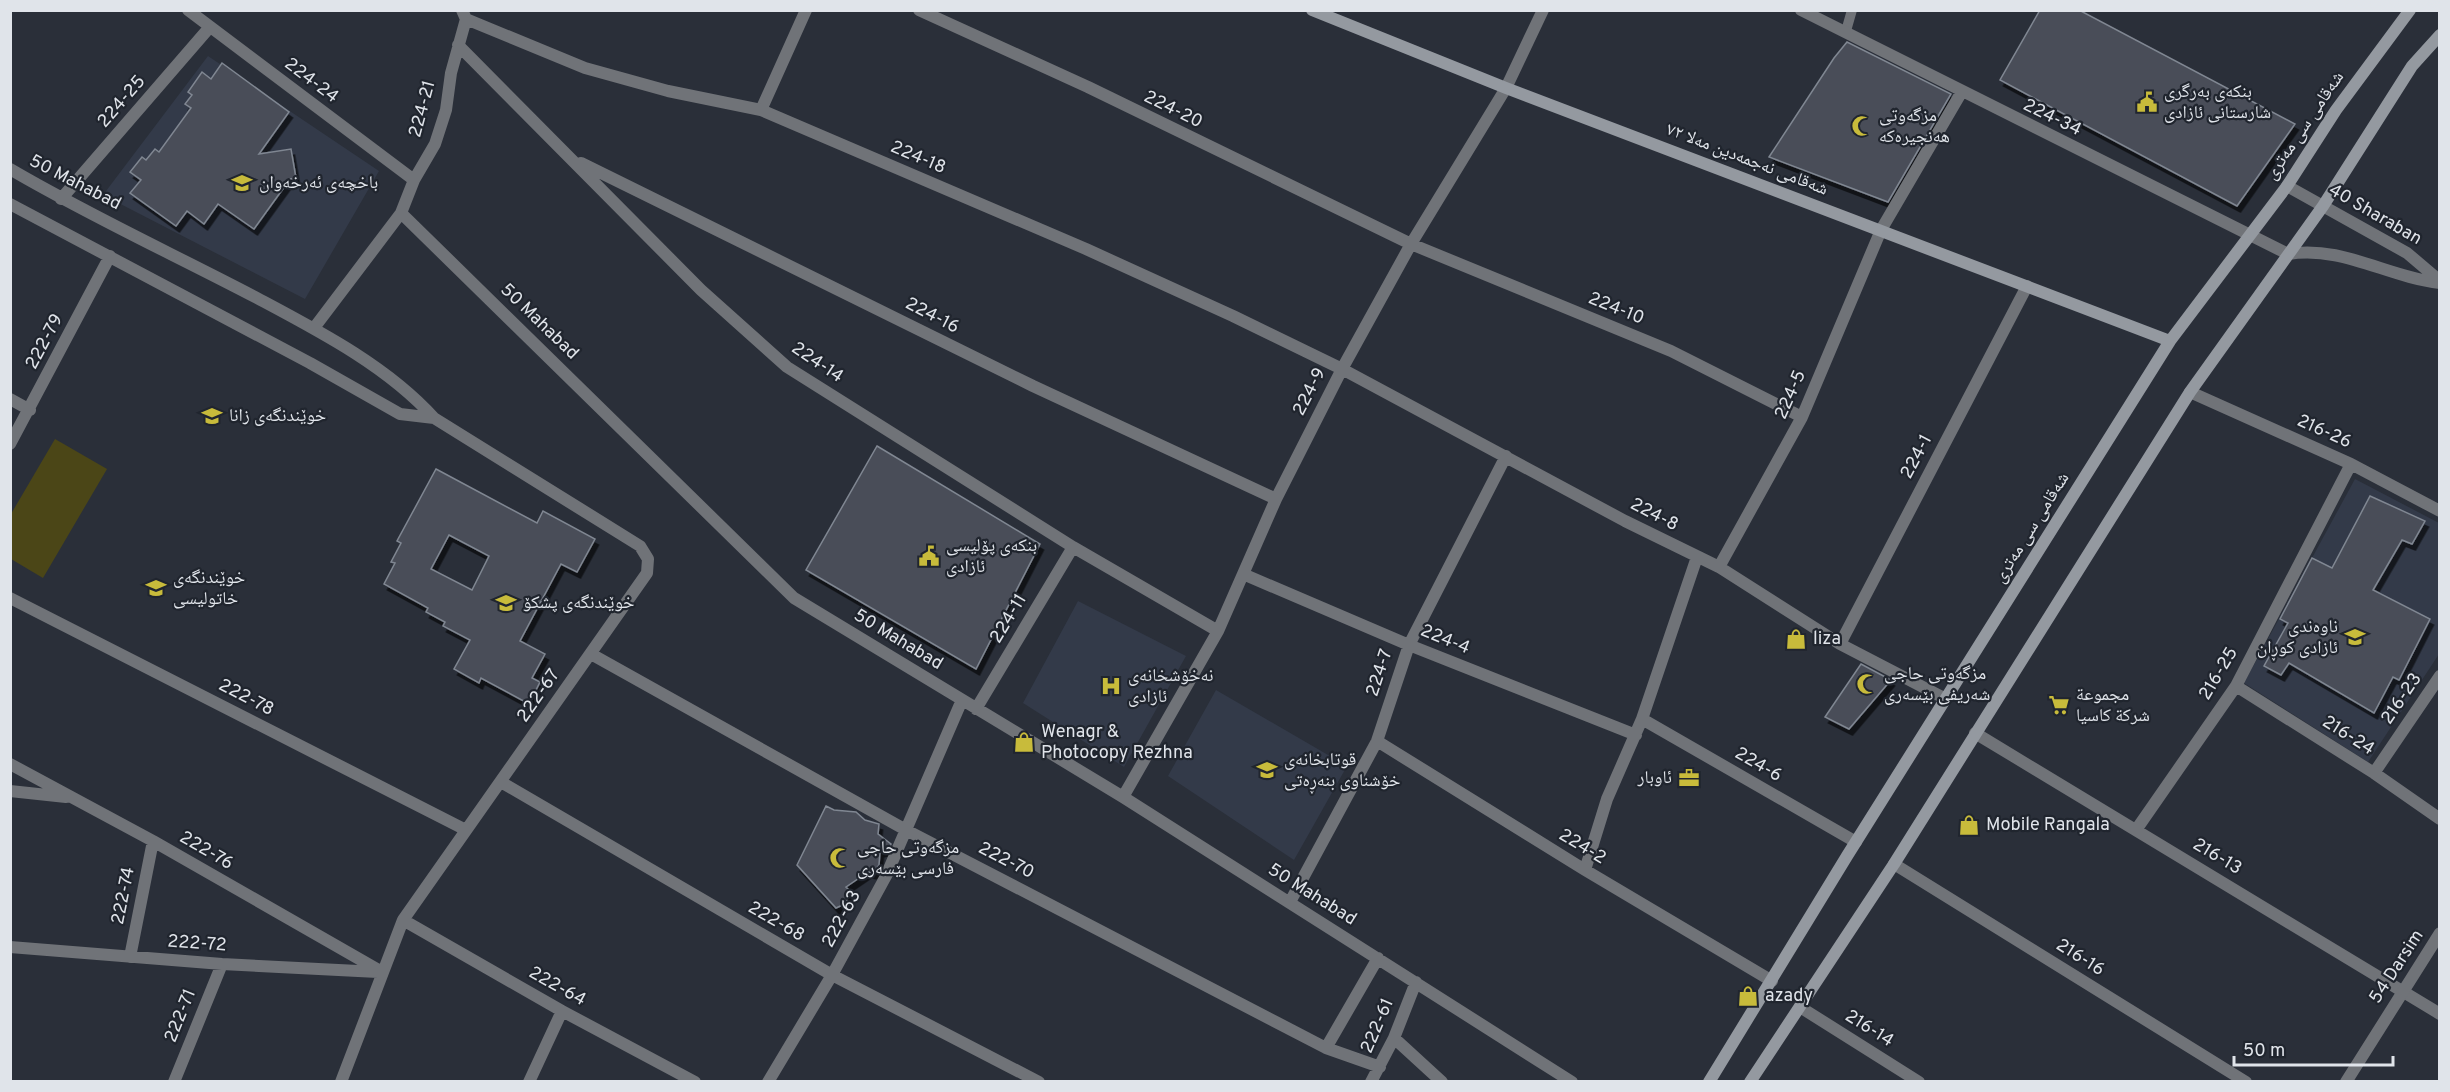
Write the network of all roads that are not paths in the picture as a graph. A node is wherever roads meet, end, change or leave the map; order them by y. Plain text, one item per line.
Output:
1 (188, 10) edge
2 (806, 10) edge
3 (919, 10) edge
4 (1312, 10) edge
5 (1543, 10) edge
6 (1801, 10) edge
7 (1852, 10) edge
8 (2410, 10) edge
9 (464, 15) edge
10 (209, 28) junction
11 (1846, 32) junction
12 (2439, 35) edge
13 (458, 45) junction
14 (1506, 88) junction
15 (1961, 93) junction
16 (761, 110) junction
17 (574, 159) junction
18 (10, 169) edge
19 (414, 180) junction
20 (2287, 186) junction
21 (61, 199) junction
22 (10, 204) edge
23 (2323, 206) junction
24 (401, 213) junction
25 (1881, 230) junction
26 (2250, 235) junction
27 (1411, 244) junction
28 (2288, 254) junction
29 (110, 256) junction
30 (2439, 282) edge
31 (2027, 286) junction
32 (314, 328) junction
33 (2170, 341) junction
34 (1342, 369) junction
35 (2190, 392) junction
36 (10, 399) edge
37 (30, 410) junction
38 (1802, 417) junction
39 (434, 418) junction
40 (10, 444) edge
41 (1506, 456) junction
42 (2352, 464) junction
43 (1276, 499) junction
44 (2439, 512) edge
45 (1073, 547) junction
46 (1698, 557) junction
47 (1719, 567) junction
48 (1243, 574) junction
49 (10, 598) edge
50 (1218, 631) junction
51 (1840, 644) junction
52 (1409, 645) junction
53 (591, 654) junction
54 (2439, 676) edge
55 (2236, 686) junction
56 (1946, 699) junction
57 (962, 700) junction
58 (976, 709) junction
59 (1642, 719) junction
60 (1975, 733) junction
61 (1636, 735) junction
62 (1377, 741) junction
63 (10, 764) edge
64 (2374, 773) junction
65 (501, 782) junction
66 (10, 791) edge
67 (1123, 797) junction
68 (73, 798) junction
69 (2439, 819) edge
70 (466, 830) junction
71 (906, 830) junction
72 (2136, 830) junction
73 (153, 841) junction
74 (1856, 842) junction
75 (1894, 864) junction
76 (1585, 870) junction
77 (1290, 902) junction
78 (404, 921) junction
79 (2439, 933) edge
80 (10, 947) edge
81 (130, 957) junction
82 (1378, 958) junction
83 (222, 964) junction
84 (382, 972) junction
85 (832, 975) junction
86 (1772, 981) junction
87 (1416, 982) junction
88 (2403, 991) junction
89 (1800, 1007) junction
90 (562, 1011) junction
91 (2439, 1014) edge
92 (1394, 1038) junction
93 (1326, 1047) junction
94 (1380, 1067) junction
95 (174, 1082) edge
96 (340, 1082) edge
97 (530, 1082) edge
98 (695, 1082) edge
99 (768, 1082) edge
100 (1039, 1082) edge
101 (1371, 1082) edge
102 (1442, 1082) edge
103 (1572, 1082) edge
104 (1709, 1082) edge
105 (1750, 1082) edge
106 (1919, 1082) edge
107 (2246, 1082) edge
108 (2346, 1082) edge

1 - 10 street, 224-24
2 - 16 street
3 - 27 street, 224-20
4 - 14 main road, شەقامی نەجمەدین مەلا ٧٢
5 - 14 street, 224-9
6 - 11 street, 224-34
7 - 11 lane
8 - 20 main road, شەقامی سی مەتری
9 - 13 street, 224-21
9 - 16 street, 224-18
10 - 19 street, 224-24
10 - 21 street, 224-25
11 - 15 street, 224-34
12 - 23 main road
13 - 17 street, 224-14
13 - 19 street, 224-21
14 - 25 main road, شەقامی نەجمەدین مەلا ٧٢
14 - 27 street, 224-9
15 - 25 street, 224-5
15 - 26 street, 224-34
16 - 34 street, 224-18
17 - 43 street, 224-16
17 - 45 street, 224-14
18 - 21 street, 50 Mahabad
19 - 24 street, 224-21
20 - 23 street, 40 Sharaban
20 - 26 main road, شەقامی سی مەتری
21 - 32 street, 50 Mahabad
22 - 29 street
23 - 28 main road
23 - 30 street, 40 Sharaban
24 - 32 street
24 - 57 street, 50 Mahabad
25 - 31 main road, شەقامی نەجمەدین مەلا ٧٢
25 - 38 street, 224-5
26 - 28 street, 224-34
26 - 33 main road, شەقامی سی مەتری
27 - 34 street, 224-9
27 - 38 street, 224-10
28 - 30 street, 40 Sharaban
28 - 35 main road
29 - 37 street, 222-79
29 - 39 street
31 - 33 main road, شەقامی نەجمەدین مەلا ٧٢
31 - 51 street, 224-1
32 - 39 street, 50 Mahabad
33 - 56 main road, شەقامی سی مەتری
34 - 41 street, 224-8
34 - 43 street, 224-9
35 - 42 street, 216-26
35 - 60 main road
36 - 37 street
37 - 40 street, 222-79
38 - 47 street, 224-5
39 - 53 street, 222-67
41 - 46 street, 224-8
41 - 52 street, 224-7
42 - 44 street, 216-26
42 - 55 street, 216-25
43 - 48 street, 224-9
45 - 50 street, 224-14
45 - 58 street, 224-11
46 - 47 street, 224-8
46 - 59 street
47 - 51 street, 224-8
48 - 50 street, 224-9
48 - 52 street, 224-4
49 - 70 street, 222-78
50 - 67 street, 224-9
51 - 56 street, 224-8
52 - 61 street, 224-4
52 - 62 street, 224-7
53 - 65 street, 222-67
53 - 71 street, 222-70
54 - 64 street, 216-23
55 - 64 street, 216-24
55 - 72 street, 216-25
56 - 74 main road, شەقامی سی مەتری
57 - 58 street, 50 Mahabad
57 - 71 street, 222-63
58 - 67 street, 50 Mahabad
59 - 61 street
59 - 74 street, 224-6
60 - 72 street, 216-13
60 - 75 main road
61 - 76 street
62 - 76 street, 224-2
62 - 77 street, 224-7
63 - 68 street, 222-76
64 - 69 street, 216-24
65 - 70 street, 222-67
65 - 85 street, 222-68
66 - 68 street
67 - 77 street, 50 Mahabad
68 - 73 street, 222-76
70 - 78 street, 222-67
71 - 85 street, 222-63
71 - 93 street, 222-70
72 - 88 street, 216-13
73 - 81 street, 222-74
73 - 84 street, 222-76
74 - 86 main road, شەقامی سی مەتری
75 - 89 main road
75 - 107 street, 216-16
76 - 86 street, 224-2
77 - 82 street, 50 Mahabad
78 - 84 street, 222-67
78 - 90 street, 222-64
79 - 88 street, 54 Darsim
80 - 81 street, 222-72
81 - 83 street, 222-72
82 - 87 street, 50 Mahabad
82 - 93 street
83 - 84 street, 222-72
83 - 95 street, 222-71
84 - 96 street, 222-67
85 - 99 street, 222-63
85 - 100 street, 222-68
86 - 104 main road, شەقامی سی مەتری
87 - 92 street, 222-61
87 - 103 street, 50 Mahabad
88 - 91 street, 216-13
88 - 108 street, 54 Darsim
89 - 105 main road
89 - 106 street, 216-14
90 - 97 street
90 - 98 street, 222-64
92 - 94 street, 222-61
92 - 102 street
93 - 94 street, 222-70
94 - 101 street, 222-61

